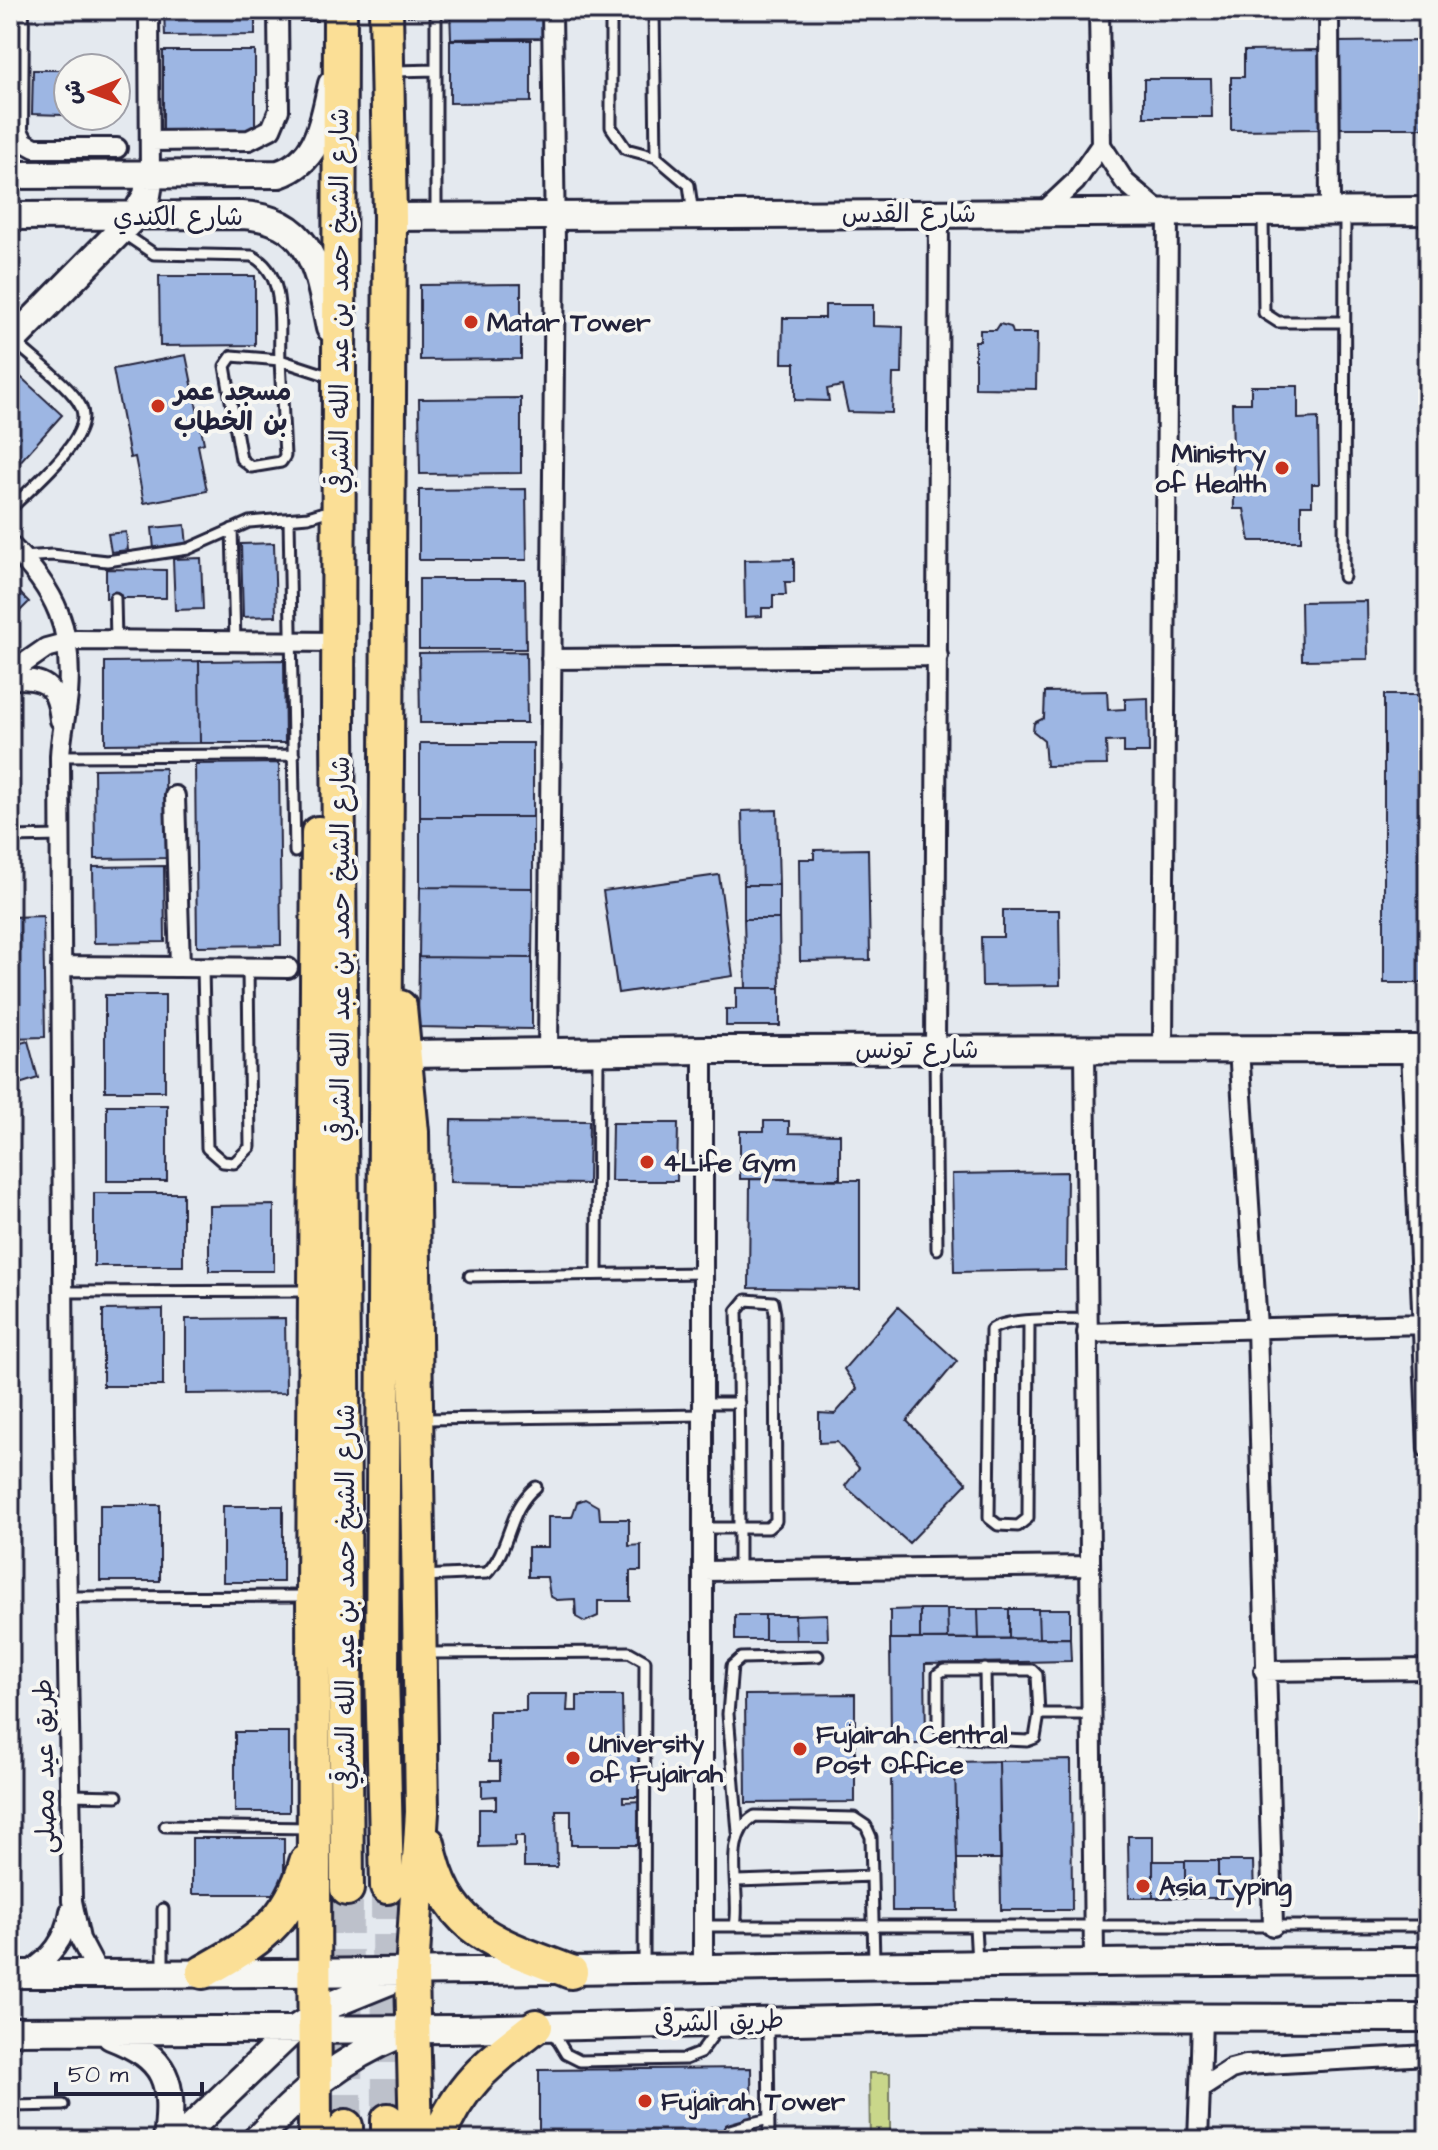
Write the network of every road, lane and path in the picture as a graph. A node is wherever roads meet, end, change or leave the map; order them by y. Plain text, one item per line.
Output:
1 (19, 10) edge
2 (149, 10) edge
3 (278, 10) edge
4 (340, 10) edge
5 (386, 10) edge
6 (436, 10) edge
7 (552, 10) edge
8 (611, 10) edge
9 (654, 10) edge
10 (1099, 10) edge
11 (1329, 10) edge
12 (340, 50) junction
13 (436, 70) junction
14 (387, 72) junction
15 (150, 141) junction
16 (1101, 145) junction
17 (117, 148) dead end
18 (656, 157) junction
19 (10, 175) edge
20 (150, 177) junction
21 (1164, 211) junction
22 (1263, 211) junction
23 (1337, 211) junction
24 (1428, 211) edge
25 (939, 212) junction
26 (1042, 213) junction
27 (693, 214) junction
28 (555, 215) junction
29 (10, 216) edge
30 (436, 216) junction
31 (390, 217) junction
32 (127, 224) junction
33 (1342, 322) junction
34 (12, 342) edge
35 (280, 360) junction
36 (338, 373) junction
37 (339, 508) junction
38 (10, 509) edge
39 (289, 519) junction
40 (232, 529) junction
41 (16, 551) edge
42 (1344, 577) dead end
43 (115, 598) dead end
44 (116, 640) junction
45 (67, 641) junction
46 (235, 641) junction
47 (290, 642) junction
48 (339, 642) junction
49 (938, 656) junction
50 (551, 659) junction
51 (10, 676) edge
52 (338, 726) junction
53 (61, 732) junction
54 (294, 755) junction
55 (60, 756) junction
56 (175, 796) dead end
57 (10, 824) edge
58 (61, 836) junction
59 (11, 837) edge
60 (10, 852) edge
61 (295, 852) dead end
62 (384, 909) junction
63 (61, 966) junction
64 (180, 967) junction
65 (203, 968) junction
66 (248, 968) junction
67 (288, 968) dead end
68 (935, 1049) junction
69 (1085, 1049) junction
70 (1163, 1049) junction
71 (1239, 1049) junction
72 (1420, 1049) edge
73 (703, 1050) junction
74 (598, 1051) junction
75 (548, 1052) junction
76 (407, 1054) junction
77 (937, 1249) dead end
78 (703, 1273) junction
79 (597, 1274) junction
80 (470, 1276) dead end
81 (314, 1291) junction
82 (62, 1292) junction
83 (1425, 1312) edge
84 (1029, 1322) junction
85 (1087, 1326) junction
86 (1257, 1327) junction
87 (739, 1403) junction
88 (704, 1409) junction
89 (417, 1419) junction
90 (1428, 1449) edge
91 (536, 1487) dead end
92 (704, 1528) junction
93 (739, 1528) junction
94 (1090, 1566) junction
95 (704, 1571) junction
96 (739, 1571) junction
97 (419, 1576) junction
98 (313, 1596) junction
99 (67, 1597) junction
100 (420, 1653) junction
101 (818, 1656) dead end
102 (985, 1669) junction
103 (1428, 1669) edge
104 (1264, 1671) junction
105 (1039, 1714) junction
106 (1091, 1714) junction
107 (986, 1739) junction
108 (71, 1795) junction
109 (117, 1796) dead end
110 (422, 1812) junction
111 (165, 1826) dead end
112 (314, 1830) junction
113 (738, 1832) junction
114 (872, 1876) junction
115 (737, 1881) junction
116 (387, 1887) tunnel mouth
117 (347, 1889) tunnel mouth
118 (72, 1901) junction
119 (163, 1909) dead end
120 (873, 1924) junction
121 (705, 1926) junction
122 (735, 1926) junction
123 (975, 1926) junction
124 (1273, 1926) junction
125 (1428, 1926) edge
126 (1093, 1927) junction
127 (1094, 1961) junction
128 (1428, 1961) edge
129 (977, 1963) junction
130 (874, 1965) junction
131 (644, 1971) junction
132 (703, 1971) junction
133 (163, 1972) junction
134 (203, 1972) junction
135 (425, 1972) junction
136 (571, 1972) junction
137 (98, 1973) junction
138 (18, 1974) edge
139 (1202, 2018) junction
140 (1428, 2018) edge
141 (767, 2019) junction
142 (724, 2021) junction
143 (313, 2025) junction
144 (543, 2026) junction
145 (425, 2029) junction
146 (10, 2031) edge
147 (100, 2032) junction
148 (1428, 2055) edge
149 (1200, 2089) junction
150 (63, 2105) dead end
151 (10, 2106) edge
152 (769, 2119) junction
153 (747, 2125) junction
154 (730, 2130) dead end
155 (167, 2140) edge
156 (178, 2140) edge
157 (256, 2140) edge
158 (315, 2140) edge
159 (416, 2140) edge
160 (438, 2140) edge
161 (747, 2140) edge
162 (769, 2140) edge
163 (1198, 2140) edge

1 - 17 street
2 - 15 street
3 - 15 street
4 - 12 highway, شارع الشيخ حمد بن عبد الله الشرقي
5 - 14 highway, شارع الشيخ حمد بن عبد الله الشرقي
6 - 13 lane
7 - 28 street
8 - 18 lane
9 - 18 lane
10 - 16 street
11 - 23 street
12 - 20 street, شارع الكندي
12 - 36 highway, شارع الشيخ حمد بن عبد الله الشرقي
13 - 14 lane
13 - 30 lane
14 - 31 highway, شارع الشيخ حمد بن عبد الله الشرقي
15 - 20 street
16 - 21 street
16 - 26 street
18 - 27 lane
19 - 20 street, شارع الكندي
20 - 32 street
21 - 22 street, شارع القدس
21 - 26 street, شارع القدس
21 - 70 street
22 - 23 street, شارع القدس
22 - 33 lane
23 - 24 street, شارع القدس
23 - 33 lane
25 - 26 street, شارع القدس
25 - 27 street, شارع القدس
25 - 49 street
27 - 28 street, شارع القدس
28 - 30 street, شارع القدس
28 - 50 street
29 - 32 street, شارع الكندي
30 - 31 street, شارع القدس
31 - 62 highway, شارع الشيخ حمد بن عبد الله الشرقي
32 - 34 street
32 - 35 lane
32 - 36 street, شارع الكندي
33 - 42 lane
34 - 38 lane
35 - 35 lane
35 - 36 lane
36 - 37 highway, شارع الشيخ حمد بن عبد الله الشرقي
37 - 39 lane
37 - 48 highway, شارع الشيخ حمد بن عبد الله الشرقي
39 - 40 lane
39 - 47 lane
40 - 41 lane
40 - 46 lane
41 - 45 street, طريق عيد مصلى
43 - 44 lane
44 - 45 street
44 - 46 street
45 - 51 street
45 - 53 street, طريق عيد مصلى
46 - 47 street
47 - 48 street
47 - 54 lane
48 - 52 highway, شارع الشيخ حمد بن عبد الله الشرقي
49 - 50 street
49 - 68 street
50 - 75 street
51 - 53 street
52 - 81 highway
52 - 117 highway, شارع الشيخ حمد بن عبد الله الشرقي
53 - 55 street, طريق عيد مصلى
54 - 55 lane
54 - 61 lane
55 - 58 street, طريق عيد مصلى
56 - 64 street
57 - 59 lane
58 - 59 lane
58 - 63 street, طريق عيد مصلى
59 - 60 lane
62 - 76 highway
62 - 116 highway, شارع الشيخ حمد بن عبد الله الشرقي
63 - 64 street
63 - 82 street, طريق عيد مصلى
64 - 65 street
65 - 66 street
65 - 66 lane
66 - 67 street
68 - 69 street, شارع تونس
68 - 73 street, شارع تونس
68 - 77 lane
69 - 70 street, شارع تونس
69 - 85 street
70 - 71 street, شارع تونس
71 - 72 street, شارع تونس
71 - 86 street
72 - 83 street
73 - 74 street, شارع تونس
73 - 78 street
74 - 75 street, شارع تونس
74 - 79 lane
75 - 76 street, شارع تونس
76 - 89 highway
78 - 79 lane
78 - 88 street
79 - 80 lane
81 - 82 lane
81 - 98 highway
82 - 99 street, طريق عيد مصلى
83 - 86 street
83 - 90 street
84 - 84 lane
84 - 85 lane
85 - 86 street
85 - 94 street
86 - 104 street
87 - 88 lane
87 - 93 lane
87 - 93 lane
88 - 89 lane
88 - 92 street
89 - 97 highway
91 - 97 lane
92 - 93 lane
92 - 95 street
93 - 96 lane
94 - 96 street
94 - 106 street
95 - 96 street
95 - 121 street
97 - 100 highway
98 - 99 lane
98 - 112 highway
99 - 108 street, طريق عيد مصلى
100 - 110 highway
100 - 131 lane
101 - 113 lane
102 - 105 lane
102 - 107 lane
102 - 107 lane
103 - 104 street
104 - 124 street
105 - 106 lane
105 - 107 lane
106 - 126 street
108 - 109 lane
108 - 118 street, طريق عيد مصلى
110 - 135 highway
110 - 136 highway
111 - 112 lane
112 - 134 highway
112 - 143 highway
113 - 114 lane
113 - 115 lane
114 - 115 lane
114 - 120 lane
115 - 122 lane
118 - 137 street, طريق عيد مصلى
118 - 138 street, طريق عيد مصلى
119 - 133 lane
120 - 122 lane
120 - 123 lane
120 - 130 lane
121 - 122 lane
121 - 132 street
123 - 126 lane
123 - 129 lane
124 - 125 lane
124 - 126 lane
126 - 127 street
127 - 128 street, طريق الشرقى
127 - 129 street, طريق الشرقى
129 - 130 street, طريق الشرقى
130 - 132 street, طريق الشرقى
131 - 132 street, طريق الشرقى
131 - 136 street, طريق الشرقى
133 - 134 street, طريق الشرقى
133 - 137 street, طريق الشرقى
134 - 143 street, طريق الشرقى
135 - 136 street, طريق الشرقى
135 - 143 street, طريق الشرقى
135 - 143 street
135 - 145 highway
137 - 138 street, طريق الشرقى
139 - 140 street, طريق الشرقى
139 - 141 street, طريق الشرقى
139 - 149 street
141 - 142 street, طريق الشرقى
141 - 152 lane
142 - 144 street, طريق الشرقى
142 - 144 lane
143 - 145 street, طريق الشرقى
143 - 145 street
143 - 147 street, طريق الشرقى
143 - 156 street
143 - 157 street
143 - 158 highway
144 - 145 street, طريق الشرقى
144 - 160 highway
145 - 159 highway
146 - 147 street, طريق الشرقى
147 - 155 street
148 - 149 street
149 - 163 street
150 - 151 lane
152 - 153 lane
152 - 162 lane
153 - 154 lane
153 - 161 lane

